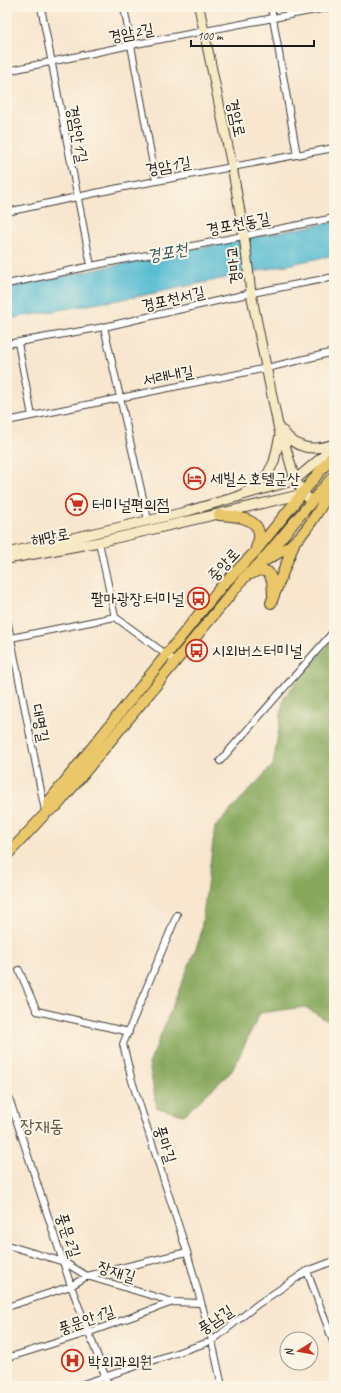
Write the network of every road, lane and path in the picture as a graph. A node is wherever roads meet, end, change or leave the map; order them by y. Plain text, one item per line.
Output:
1 (41, 7) edge
2 (124, 7) edge
3 (199, 7) edge
4 (271, 7) edge
5 (331, 7) edge
6 (273, 18) junction
7 (203, 31) junction
8 (131, 45) junction
9 (52, 61) junction
10 (7, 71) edge
11 (334, 148) edge
12 (297, 155) junction
13 (232, 166) junction
14 (156, 181) junction
15 (77, 198) junction
16 (7, 212) edge
17 (334, 218) edge
18 (244, 235) junction
19 (91, 266) junction
20 (334, 277) edge
21 (7, 284) edge
22 (251, 293) junction
23 (104, 327) junction
24 (18, 343) junction
25 (7, 344) edge
26 (334, 352) edge
27 (267, 368) junction
28 (119, 398) junction
29 (32, 416) junction
30 (7, 421) edge
31 (278, 425) junction
32 (334, 445) edge
33 (334, 454) edge
34 (334, 475) edge
35 (295, 480) junction
36 (334, 485) edge
37 (303, 494) junction
38 (238, 496) junction
39 (312, 501) junction
40 (219, 515) junction
41 (148, 520) junction
42 (296, 541) junction
43 (99, 542) junction
44 (7, 553) edge
45 (254, 553) junction
46 (7, 559) edge
47 (260, 563) junction
48 (244, 578) junction
49 (115, 617) junction
50 (7, 619) edge
51 (334, 631) edge
52 (11, 638) junction
53 (166, 655) junction
54 (175, 661) junction
55 (220, 761) dead end
56 (46, 813) junction
57 (7, 855) edge
58 (177, 915) dead end
59 (19, 970) dead end
60 (130, 1032) junction
61 (7, 1092) edge
62 (7, 1246) edge
63 (187, 1252) junction
64 (334, 1261) edge
65 (64, 1262) junction
66 (307, 1270) junction
67 (88, 1276) junction
68 (71, 1286) junction
69 (173, 1302) junction
70 (200, 1303) junction
71 (7, 1307) edge
72 (90, 1332) junction
73 (212, 1341) junction
74 (334, 1344) edge
75 (7, 1358) edge
76 (106, 1378) junction
77 (334, 1385) edge
78 (77, 1386) edge
79 (109, 1386) edge
80 (222, 1386) edge
81 (328, 1386) edge

1 - 9 street, 경암안1길
2 - 8 street
3 - 7 street, 경암로
4 - 6 street
5 - 6 street, 경암2길
6 - 7 street, 경암2길
6 - 12 street
7 - 8 street, 경암2길
7 - 13 street, 경암로
8 - 9 street, 경암2길
8 - 14 street
9 - 10 street, 경암2길
9 - 15 street, 경암안1길
11 - 12 street, 경암1길
12 - 13 street, 경암1길
13 - 14 street, 경암1길
13 - 18 street, 경암로
14 - 15 street, 경암1길
15 - 16 street, 경암1길
15 - 19 street, 경암안1길
17 - 18 street, 경포천동길
18 - 19 street, 경포천동길
18 - 22 street, 경마교
19 - 21 street, 경포천동길
20 - 22 street, 경포천서길
22 - 23 street, 경포천서길
22 - 27 street
23 - 24 street, 경포천서길
23 - 28 street
24 - 25 street, 경포천서길
24 - 29 street
26 - 27 street, 서래내길
27 - 28 street, 서래내길
27 - 31 street
28 - 29 street, 서래내길
28 - 41 street
29 - 30 street, 서래내길
31 - 32 street
31 - 35 street
31 - 38 street
32 - 35 street
33 - 37 main road, 중앙로
34 - 39 main road, 중앙로
35 - 37 street
35 - 38 street, 해망로
36 - 42 main road
37 - 39 street
37 - 40 street, 해망로
37 - 45 main road, 중앙로
38 - 41 street, 해망로
39 - 47 main road, 중앙로
40 - 43 street, 해망로
40 - 45 main road
41 - 44 street, 해망로
42 - 47 main road
42 - 48 main road
43 - 46 street, 해망로
43 - 49 street
45 - 53 main road, 중앙로
47 - 48 main road, 중앙로
48 - 54 main road, 중앙로
49 - 52 street
49 - 53 street
50 - 52 street, 대명길
51 - 55 street
52 - 56 street, 대명길
53 - 54 street
53 - 56 main road, 중앙로
54 - 56 main road, 중앙로
56 - 57 main road, 중앙로
58 - 60 street, 풍마길
59 - 60 street
60 - 63 street, 풍마길
61 - 65 street, 풍문2길
62 - 65 street, 장재길
63 - 67 street
63 - 70 street, 풍마길
64 - 66 street, 풍남길
65 - 67 street, 장재길
65 - 68 street, 풍문2길
66 - 73 street, 풍남길
66 - 74 street
67 - 68 street
67 - 69 street, 장재길
68 - 71 street
68 - 72 street, 풍문2길
69 - 70 street, 장재길
69 - 72 street, 풍문안1길
70 - 73 street, 풍마길
72 - 75 street, 풍문안1길
72 - 76 street, 풍문2길
73 - 76 street, 풍남길
73 - 80 street, 풍마길
76 - 78 street, 풍남길
76 - 79 street, 풍문2길
77 - 81 street

